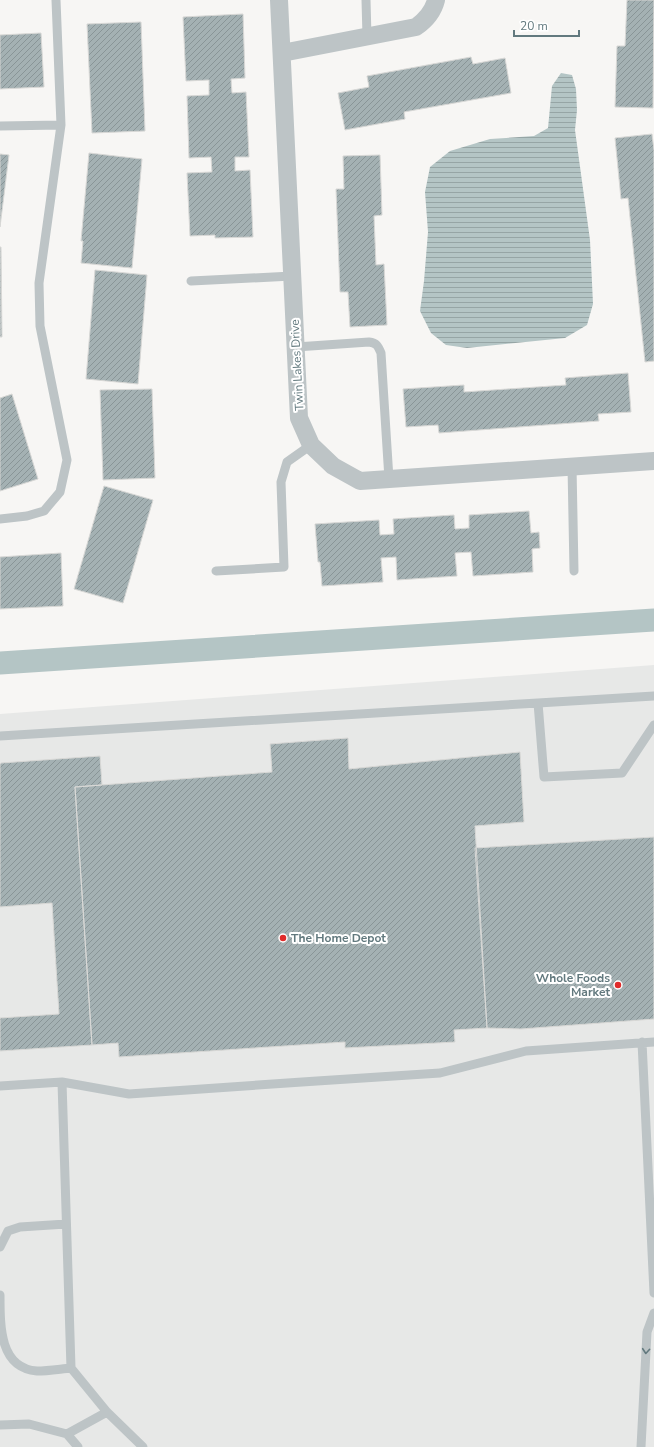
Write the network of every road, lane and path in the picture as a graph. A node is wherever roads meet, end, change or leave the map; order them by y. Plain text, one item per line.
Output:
1 (56, 0) edge
2 (279, 0) edge
3 (366, 0) edge
4 (436, 0) edge
5 (367, 37) junction
6 (282, 53) junction
7 (60, 125) junction
8 (0, 126) edge
9 (292, 276) junction
10 (191, 281) dead end
11 (296, 347) junction
12 (311, 445) junction
13 (654, 461) edge
14 (572, 466) junction
15 (389, 479) junction
16 (0, 519) edge
17 (216, 571) dead end
18 (574, 571) dead end
19 (654, 696) edge
20 (538, 703) junction
21 (654, 725) edge
22 (0, 736) edge
23 (642, 1042) junction
24 (654, 1042) edge
25 (62, 1082) junction
26 (0, 1086) edge
27 (66, 1224) junction
28 (0, 1247) edge
29 (654, 1293) edge
30 (0, 1295) edge
31 (654, 1313) edge
32 (72, 1368) junction
33 (107, 1412) junction
34 (0, 1425) edge
35 (67, 1434) junction
36 (78, 1447) edge
37 (143, 1447) edge
38 (641, 1447) edge

1 - 7 lane
2 - 6 street, Twin Lakes Drive
3 - 5 lane
4 - 5 street
5 - 6 street
6 - 9 street, Twin Lakes Drive
7 - 8 lane
7 - 16 lane
9 - 10 lane
9 - 11 street, Twin Lakes Drive
11 - 12 street, Twin Lakes Drive
11 - 15 lane
12 - 15 street, Twin Lakes Drive
12 - 17 lane
13 - 14 street, Twin Lakes Drive
14 - 15 street, Twin Lakes Drive
14 - 18 lane
19 - 20 lane
20 - 21 lane
20 - 22 lane
23 - 24 lane
23 - 25 lane
23 - 29 lane
25 - 26 lane
25 - 27 lane
27 - 28 lane
27 - 32 lane
30 - 32 lane
31 -> 38 lane
32 - 33 lane
33 - 35 lane
33 - 37 lane
34 - 35 lane
35 - 36 lane

